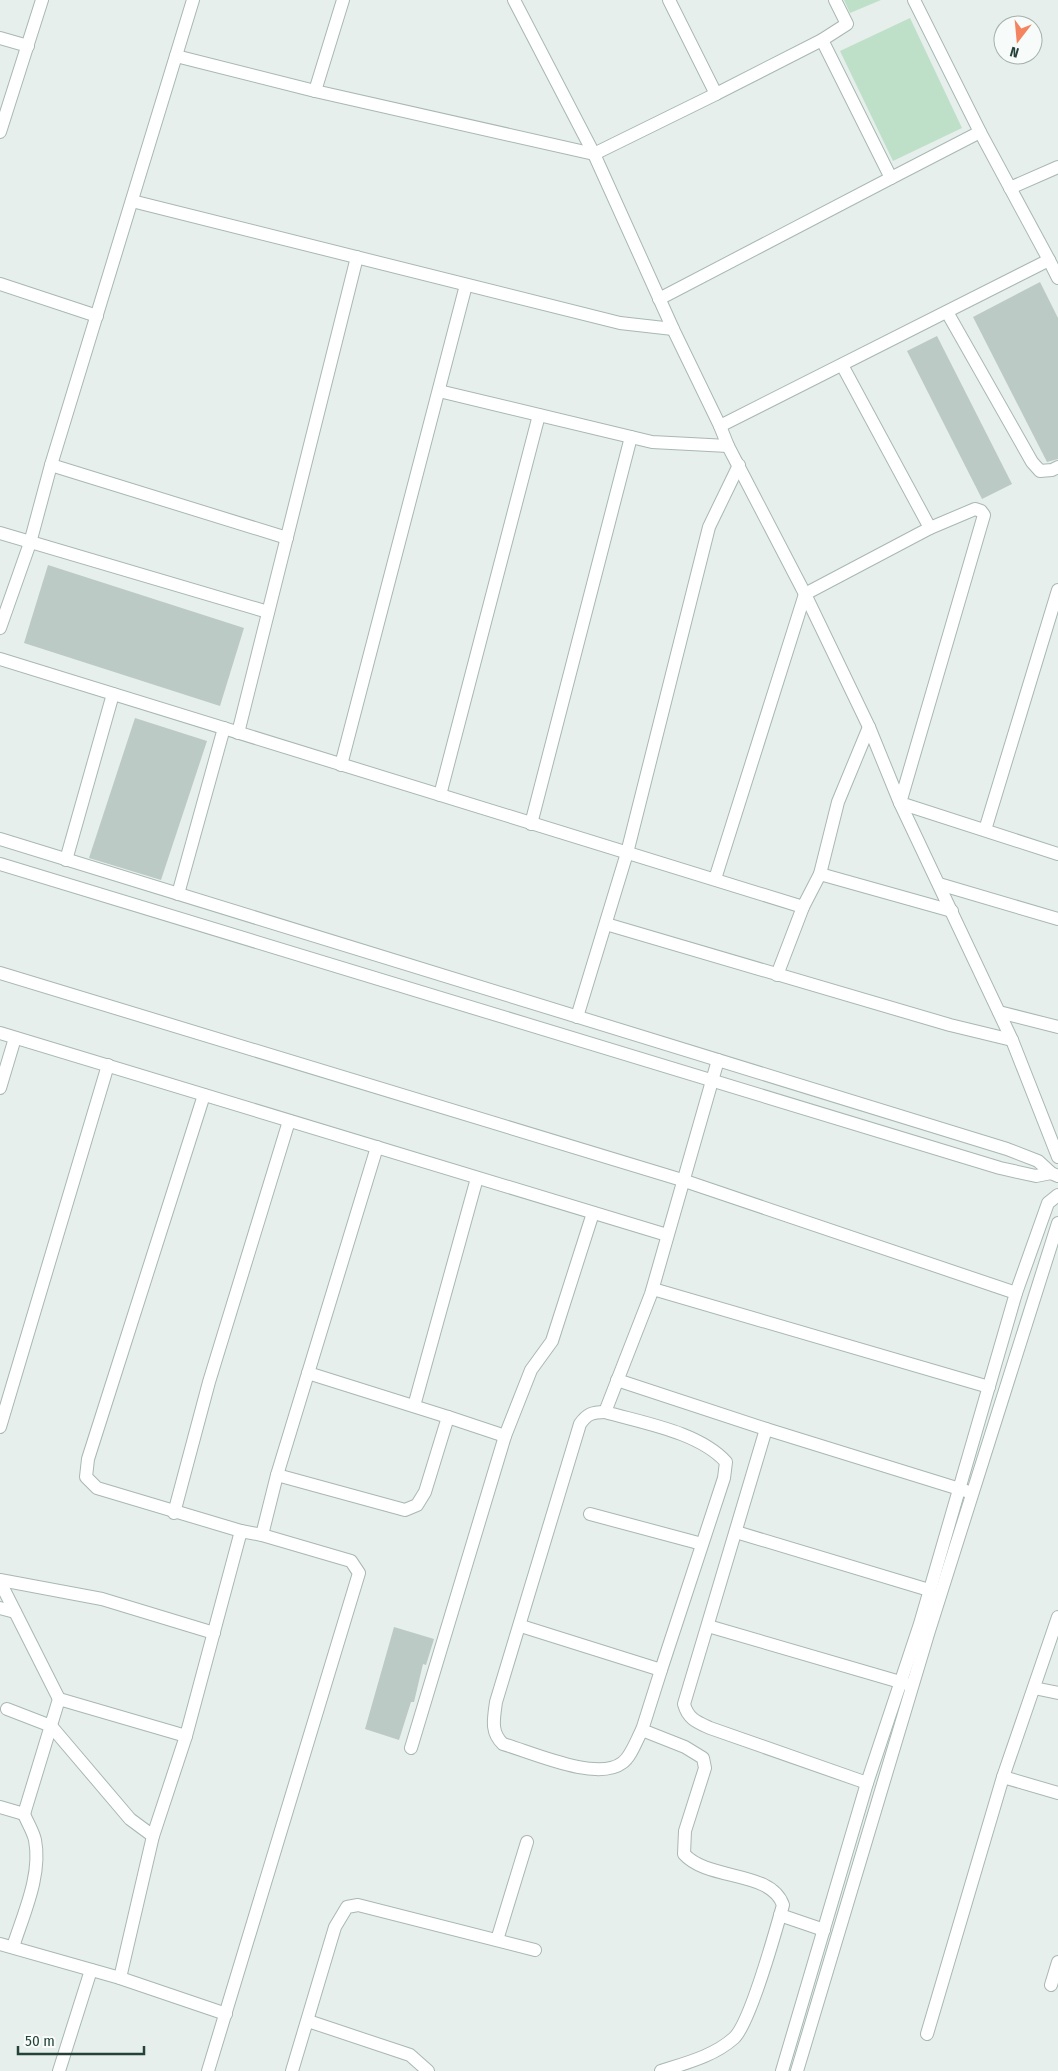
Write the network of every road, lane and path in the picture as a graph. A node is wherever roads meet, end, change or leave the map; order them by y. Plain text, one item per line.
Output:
1 (42, 0) edge
2 (193, 0) edge
3 (343, 0) edge
4 (514, 0) edge
5 (669, 0) edge
6 (834, 0) edge
7 (914, 0) edge
8 (0, 38) edge
9 (822, 40) junction
10 (28, 46) junction
11 (176, 56) junction
12 (315, 91) junction
13 (716, 94) junction
14 (0, 132) edge
15 (980, 132) junction
16 (594, 154) junction
17 (1058, 167) edge
18 (891, 178) junction
19 (1010, 188) junction
20 (132, 201) junction
21 (357, 257) junction
22 (1048, 260) junction
23 (1058, 278) edge
24 (0, 284) edge
25 (466, 285) junction
26 (660, 299) junction
27 (947, 312) junction
28 (97, 316) junction
29 (673, 329) junction
30 (842, 365) junction
31 (439, 391) junction
32 (539, 415) junction
33 (720, 426) junction
34 (631, 437) junction
35 (728, 446) junction
36 (51, 465) junction
37 (739, 465) junction
38 (1058, 467) edge
39 (930, 528) junction
40 (0, 533) edge
41 (286, 538) junction
42 (30, 543) junction
43 (1058, 590) edge
44 (805, 594) junction
45 (268, 612) junction
46 (0, 628) edge
47 (0, 659) edge
48 (113, 694) junction
49 (869, 727) junction
50 (224, 728) junction
51 (238, 732) junction
52 (341, 765) junction
53 (440, 795) junction
54 (900, 803) junction
55 (531, 824) junction
56 (985, 830) junction
57 (0, 839) edge
58 (627, 853) junction
59 (1058, 854) edge
60 (66, 860) junction
61 (0, 864) edge
62 (820, 874) junction
63 (715, 879) junction
64 (939, 884) junction
65 (178, 894) junction
66 (804, 907) junction
67 (952, 911) junction
68 (1058, 919) edge
69 (606, 924) junction
70 (0, 973) edge
71 (777, 975) junction
72 (999, 1012) junction
73 (577, 1017) junction
74 (1058, 1027) edge
75 (0, 1033) edge
76 (15, 1038) junction
77 (1012, 1040) junction
78 (718, 1060) junction
79 (108, 1066) junction
80 (711, 1082) junction
81 (0, 1088) edge
82 (204, 1095) junction
83 (289, 1121) junction
84 (377, 1147) junction
85 (1058, 1157) edge
86 (1054, 1175) edge
87 (477, 1178) junction
88 (682, 1180) junction
89 (1058, 1195) edge
90 (593, 1213) junction
91 (1058, 1223) edge
92 (667, 1235) junction
93 (652, 1290) junction
94 (1016, 1293) junction
95 (308, 1373) junction
96 (617, 1380) junction
97 (989, 1387) junction
98 (414, 1406) junction
99 (605, 1412) junction
100 (448, 1417) junction
101 (0, 1427) edge
102 (766, 1429) junction
103 (505, 1436) junction
104 (277, 1475) junction
105 (960, 1488) junction
106 (973, 1493) junction
107 (174, 1512) junction
108 (590, 1514) dead end
109 (241, 1531) junction
110 (736, 1532) junction
111 (262, 1535) junction
112 (702, 1544) junction
113 (0, 1581) edge
114 (930, 1590) junction
115 (0, 1608) edge
116 (15, 1612) junction
117 (1058, 1618) edge
118 (521, 1626) junction
119 (708, 1626) junction
120 (214, 1633) junction
121 (661, 1670) junction
122 (900, 1682) junction
123 (913, 1686) junction
124 (1034, 1688) junction
125 (1058, 1693) edge
126 (59, 1699) junction
127 (7, 1709) dead end
128 (51, 1726) junction
129 (642, 1730) junction
130 (186, 1736) junction
131 (411, 1748) dead end
132 (1003, 1777) junction
133 (867, 1783) junction
134 (1058, 1793) edge
135 (0, 1807) edge
136 (24, 1814) junction
137 (153, 1836) junction
138 (527, 1842) dead end
139 (780, 1915) junction
140 (828, 1917) junction
141 (842, 1923) junction
142 (824, 1930) junction
143 (497, 1940) junction
144 (0, 1944) edge
145 (13, 1947) junction
146 (535, 1950) dead end
147 (1058, 1962) edge
148 (91, 1970) junction
149 (120, 1978) junction
150 (1051, 1985) dead end
151 (226, 2014) junction
152 (308, 2021) junction
153 (926, 2034) dead end
154 (59, 2071) edge
155 (208, 2071) edge
156 (292, 2071) edge
157 (428, 2071) edge
158 (661, 2071) edge
159 (782, 2071) edge
160 (797, 2071) edge

1 - 10 street
2 - 11 street
3 - 12 street
4 - 16 street
5 - 13 street
6 - 9 street
7 - 15 street
8 - 10 street
9 - 13 street
9 - 18 street
10 - 14 street
11 - 12 street
11 - 20 street
12 - 16 street
13 - 16 street
15 - 18 street
15 - 19 street
16 - 26 street
17 - 19 street
18 - 26 street
19 - 22 street
20 - 21 street
20 - 28 street
21 - 25 street
21 - 41 street
22 - 23 street
22 - 27 street
24 - 28 street
25 - 29 street
25 - 31 street
26 - 29 street
27 - 30 street
27 - 38 street
28 - 36 street
29 - 33 street
30 - 33 street
30 - 39 street
31 - 32 street
31 - 52 street
32 - 34 street
32 - 53 street
33 - 35 street
34 - 35 street
34 - 55 street
35 - 37 street
36 - 41 street
36 - 42 street
37 - 44 street
37 - 58 street
39 - 44 street
39 - 54 street
40 - 42 street
41 - 45 street
42 - 45 street
42 - 46 street
43 - 56 street
44 - 49 street
44 - 63 street
45 - 51 street
47 - 48 street
48 - 50 street
48 - 60 street
49 - 54 street
49 - 62 street
50 - 51 street
50 - 65 street
51 - 52 street
52 - 53 street
53 - 55 street
54 - 56 street
54 - 64 street
55 - 58 street
56 - 59 street
57 - 60 street
58 - 63 street
58 - 69 street
60 - 65 street
61 - 80 street
62 - 66 street
62 - 67 street
63 - 66 street
64 - 67 street
64 - 68 street
65 - 73 street
66 - 71 street
67 - 72 street
69 - 71 street
69 - 73 street
70 - 88 street
71 - 77 street
72 - 74 street
72 - 77 street
73 - 78 street
75 - 76 street
76 - 79 street
76 - 81 street
77 - 85 street
78 - 80 street
78 - 86 street
79 - 82 street
79 - 101 street
80 - 86 street
80 - 88 street
82 - 83 street
82 - 107 street
83 - 84 street
83 - 107 street
84 - 87 street
84 - 95 street
87 - 90 street
87 - 98 street
88 - 92 street
88 - 94 street
89 - 94 street
90 - 92 street
90 - 103 street
91 - 106 street
92 - 93 street
93 - 96 street
93 - 97 street
94 - 97 street
95 - 98 street
95 - 104 street
96 - 99 street
96 - 102 street
97 - 105 street
98 - 100 street
99 - 112 street
99 - 118 street
100 - 103 street
100 - 104 street
102 - 105 street
102 - 110 street
103 - 131 street
104 - 111 street
105 - 106 street
105 - 114 street
106 - 123 street
107 - 109 street
108 - 112 street
109 - 111 street
109 - 120 street
110 - 114 street
110 - 119 street
111 - 151 street
112 - 121 street
113 - 116 street
113 - 120 street
114 - 122 street
115 - 116 street
116 - 126 street
117 - 124 street
118 - 121 street
118 - 129 street
119 - 122 street
119 - 133 street
120 - 130 street
121 - 129 street
122 - 123 street
122 - 133 street
123 - 141 street
124 - 125 street
124 - 132 street
126 - 128 street
126 - 130 street
127 - 128 street
128 - 136 street
128 - 137 street
129 - 139 street
130 - 137 street
132 - 134 street
132 - 153 street
133 - 140 street
135 - 136 street
136 - 145 street
137 - 149 street
138 - 143 street
139 - 142 street
139 - 158 street
140 - 141 street
140 - 142 street
141 - 160 street
142 - 159 street
143 - 146 street
143 - 152 street
144 - 145 street
145 - 148 street
147 - 150 street
148 - 149 street
148 - 154 street
149 - 151 street
151 - 155 street
152 - 156 street
152 - 157 street

